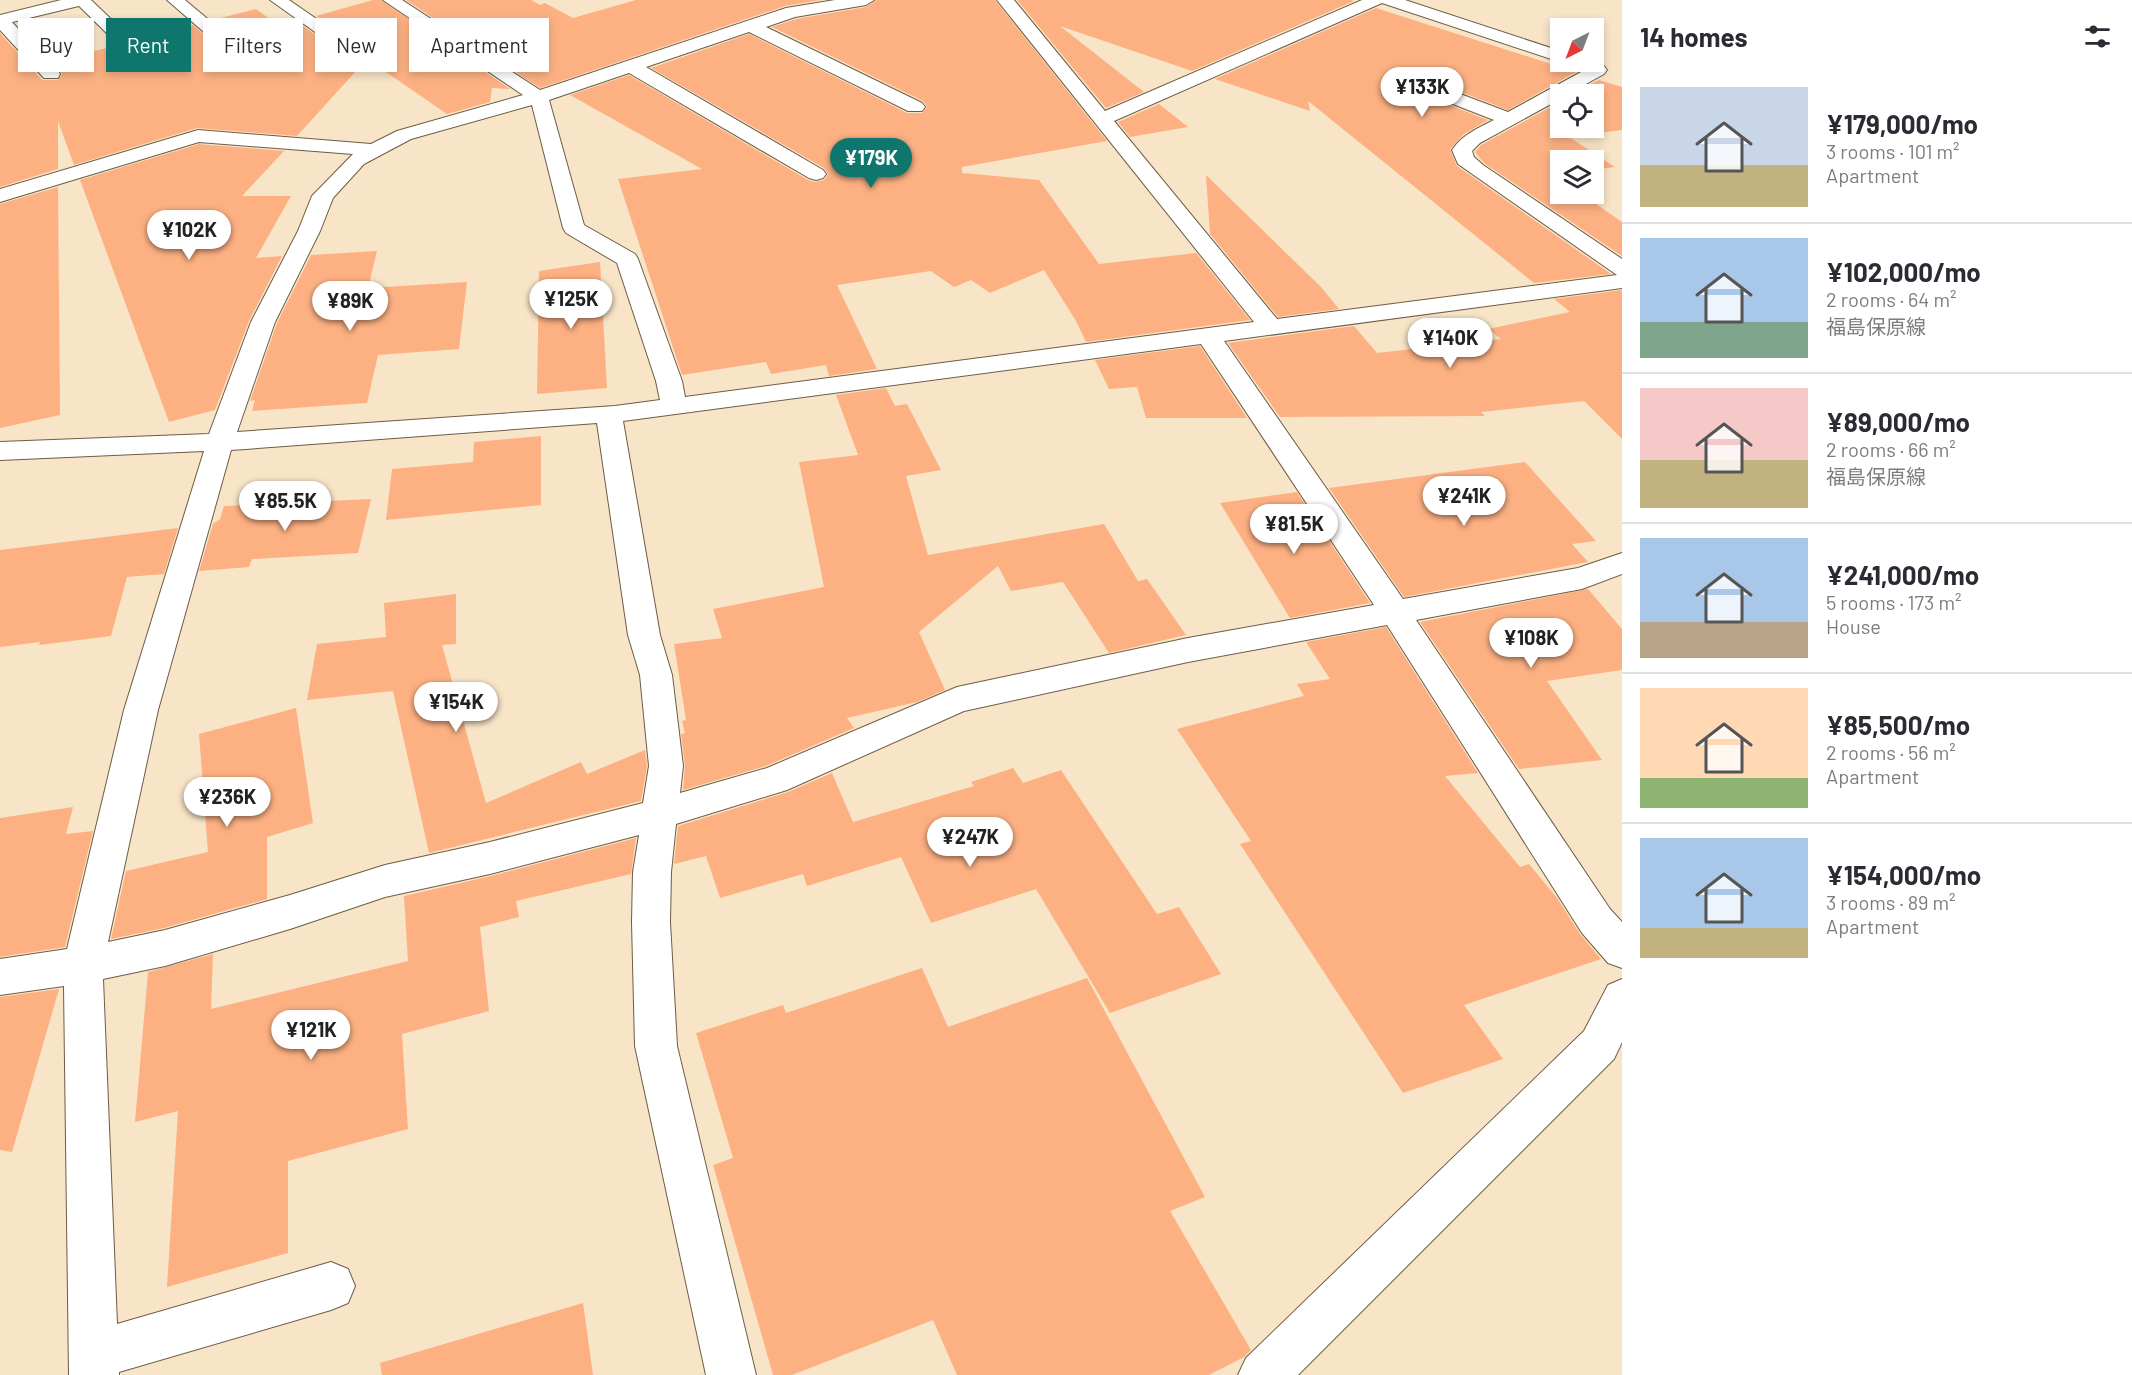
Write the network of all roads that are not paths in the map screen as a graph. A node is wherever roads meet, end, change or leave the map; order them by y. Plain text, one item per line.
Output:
1 (81, 0) edge
2 (175, 0) edge
3 (278, 0) edge
4 (392, 0) edge
5 (866, 0) edge
6 (1005, 0) edge
7 (1376, 0) edge
8 (1388, 0) edge
9 (0, 20) edge
10 (203, 23) edge
11 (106, 24) edge
12 (315, 25) edge
13 (751, 26) junction
14 (1550, 53) edge
15 (631, 66) junction
16 (1603, 72) edge
17 (51, 74) dead end
18 (1447, 95) dead end
19 (538, 97) junction
20 (915, 107) dead end
21 (1510, 118) junction
22 (1102, 119) junction
23 (372, 152) junction
24 (816, 174) dead end
25 (0, 196) edge
26 (1622, 269) edge
27 (1622, 281) edge
28 (1272, 329) junction
29 (1209, 337) junction
30 (674, 406) junction
31 (609, 414) junction
32 (220, 441) junction
33 (0, 451) edge
34 (1622, 563) edge
35 (1395, 612) junction
36 (660, 814) junction
37 (1622, 950) edge
38 (83, 965) junction
39 (0, 977) edge
40 (1622, 998) edge
41 (332, 1287) dead end
42 (94, 1365) edge
43 (731, 1375) edge
44 (1263, 1375) edge

1 - 9 street
1 - 11 street
2 - 10 street
3 - 12 street
4 - 19 street
5 - 13 street
6 - 22 street
7 - 22 street
8 - 14 street
9 - 17 street
13 - 15 street
13 - 20 street
15 - 19 street
15 - 24 street
16 - 21 street
18 - 21 street
19 - 23 street
19 - 30 street
21 - 26 street
22 - 28 street
23 - 25 street
23 - 32 street
27 - 28 street
28 - 29 street
29 - 30 street
29 - 35 street
30 - 31 street
31 - 32 street
31 - 36 street
32 - 33 street
32 - 38 street
34 - 35 street
35 - 36 street
35 - 37 street
36 - 38 street
36 - 43 street
38 - 39 street
38 - 42 street
40 - 44 street
41 - 42 street

